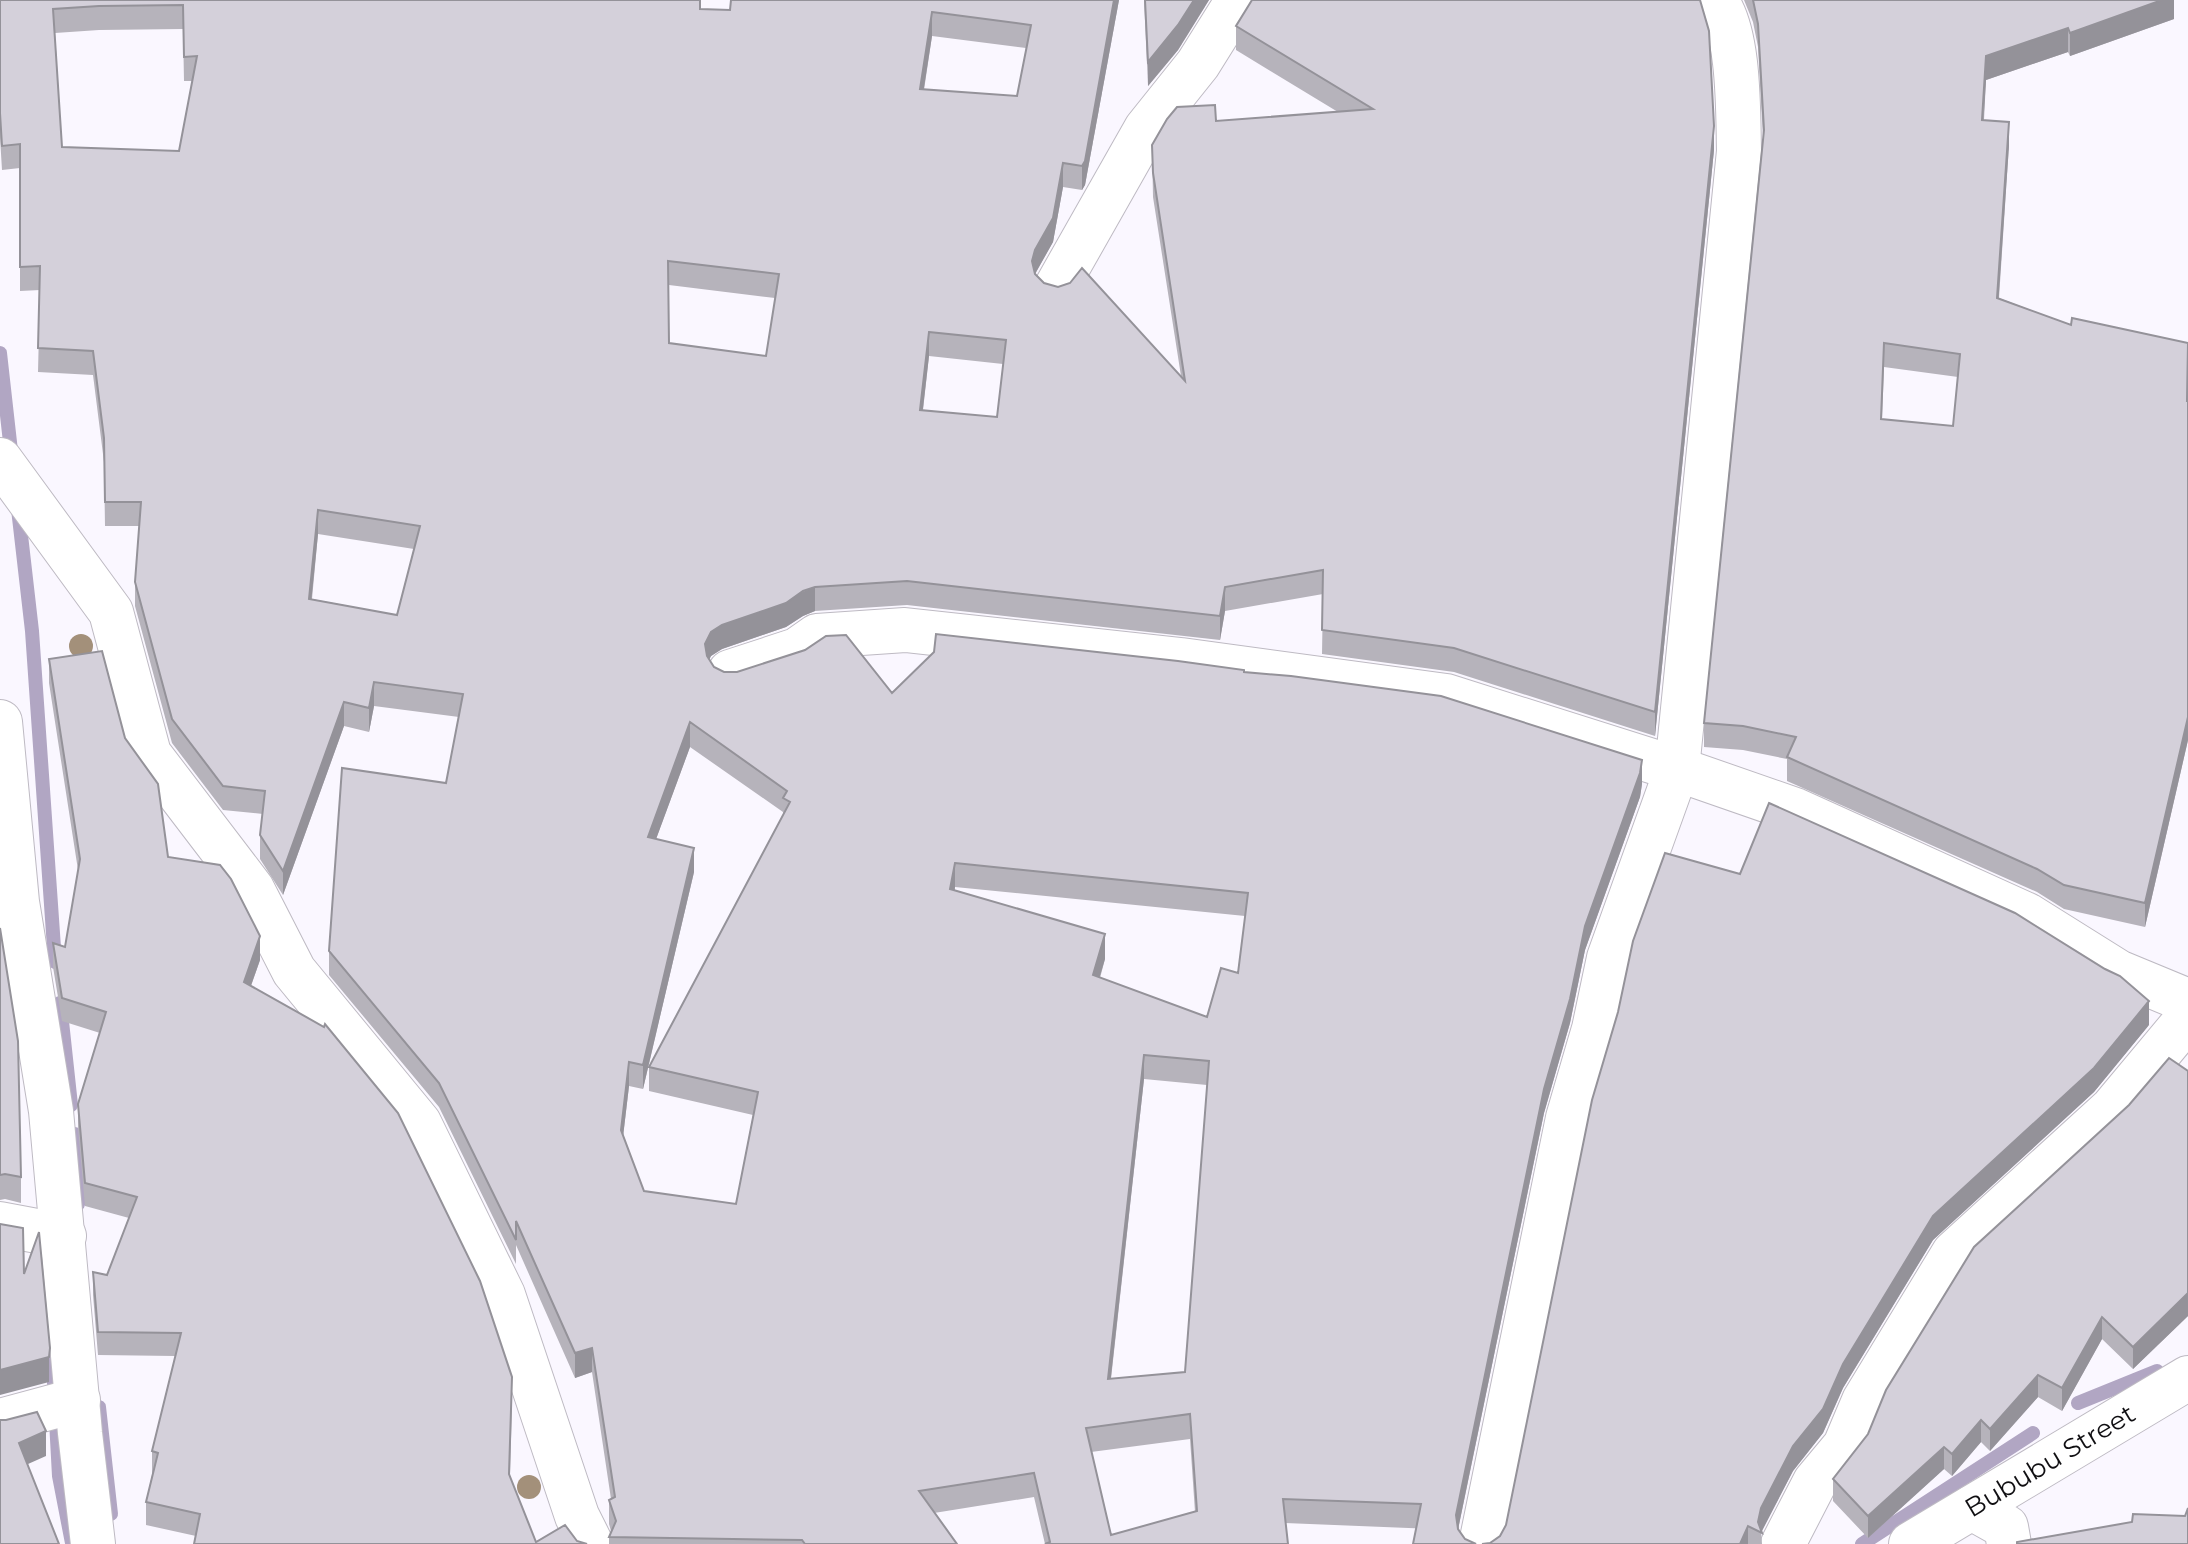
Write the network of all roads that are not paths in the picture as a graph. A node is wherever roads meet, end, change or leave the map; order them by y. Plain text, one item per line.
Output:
1 (1238, 0) edge
2 (1715, 0) edge
3 (1057, 286) edge
4 (0, 460) edge
5 (730, 672) edge
6 (0, 722) edge
7 (1677, 769) junction
8 (9, 898) edge
9 (2188, 1001) edge
10 (2188, 1018) edge
11 (0, 1224) edge
12 (64, 1236) junction
13 (2188, 1378) edge
14 (78, 1400) junction
15 (0, 1421) edge
16 (1972, 1508) junction
17 (93, 1544) edge
18 (591, 1544) edge
19 (1481, 1544) edge
20 (1783, 1544) edge
21 (1911, 1544) edge
22 (2009, 1544) edge

1 - 3 street
2 - 7 street
4 - 18 street
5 - 7 street
6 - 8 street
7 - 9 street
7 - 19 street
8 - 12 street
10 - 20 street
11 - 12 street
12 - 14 street
13 - 16 street, Bububu Street
14 - 15 street
14 - 17 street
16 - 21 street, Bububu Street
16 - 22 street

